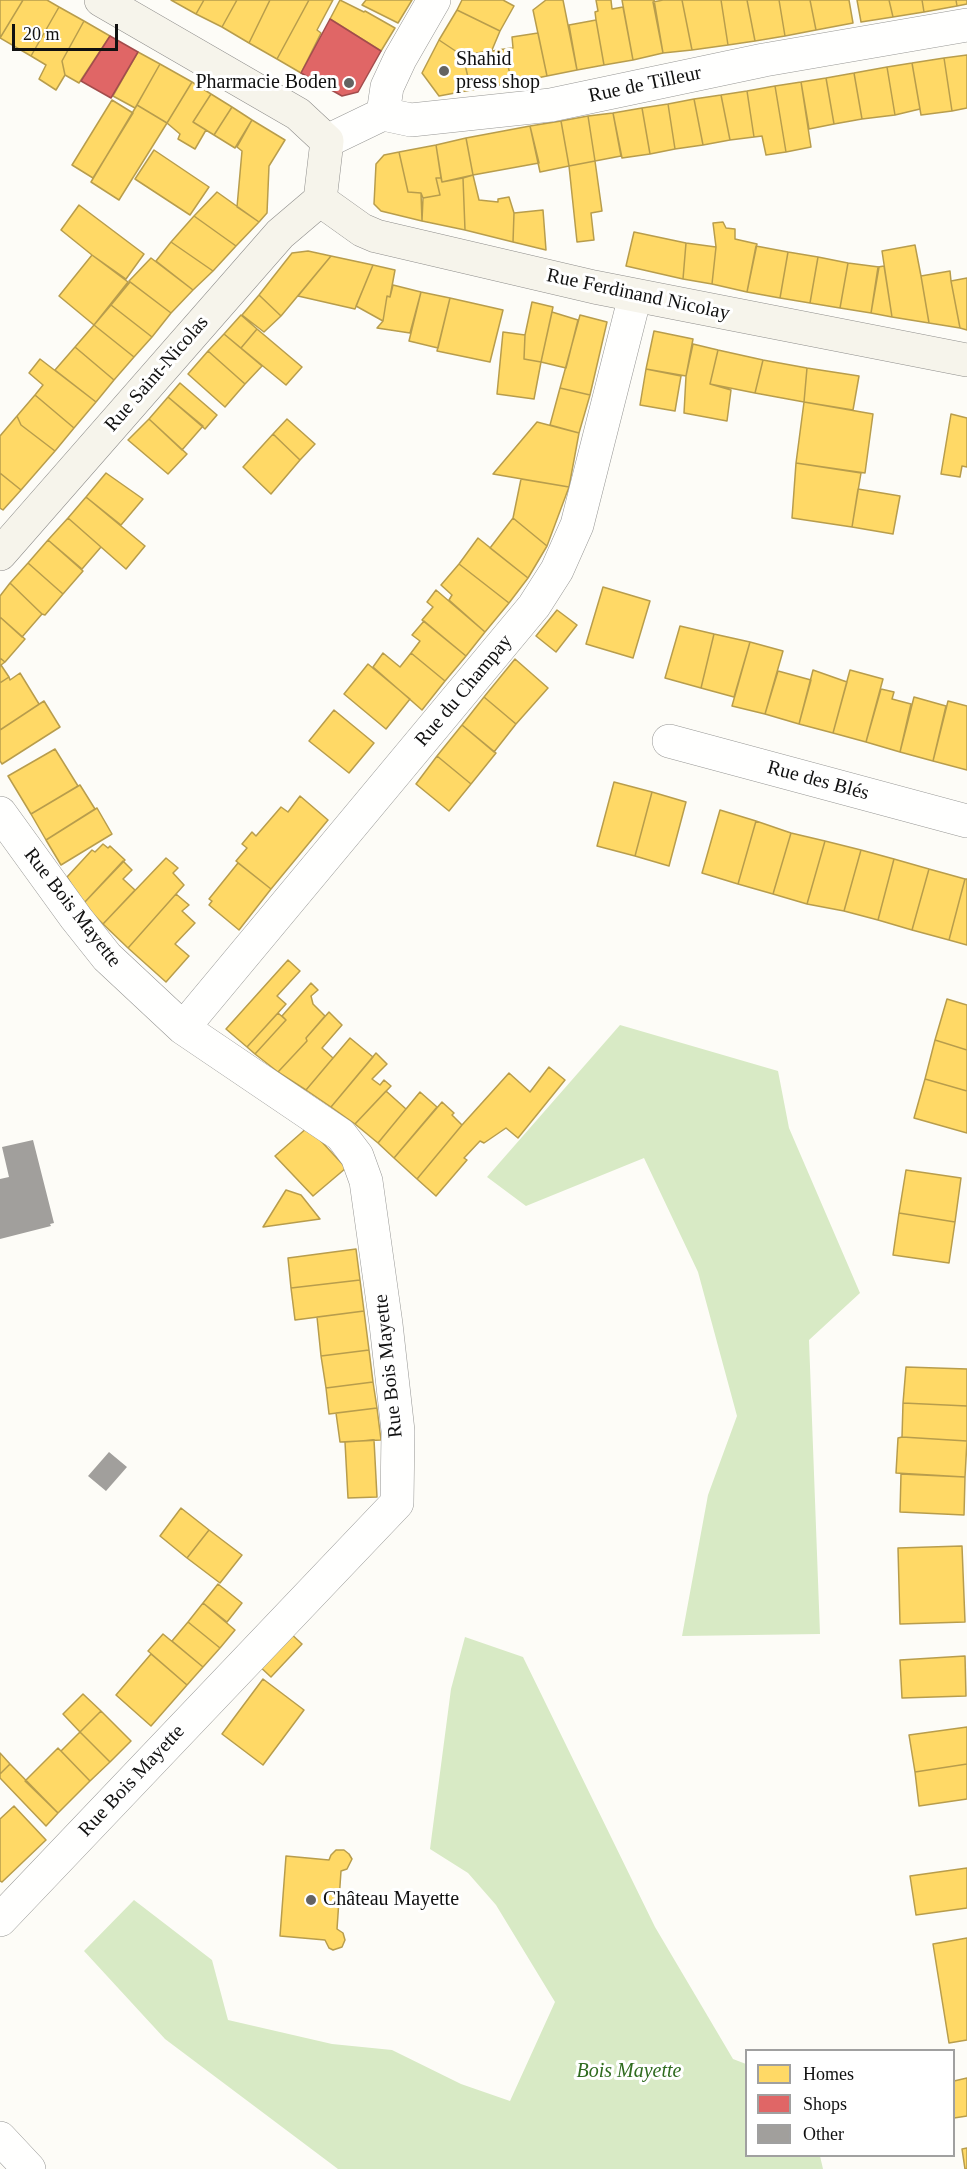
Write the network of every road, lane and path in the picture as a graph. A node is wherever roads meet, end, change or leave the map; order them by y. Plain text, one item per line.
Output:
1 (101, 0) edge
2 (434, 0) edge
3 (967, 25) edge
4 (383, 114) junction
5 (327, 141) junction
6 (320, 200) junction
7 (635, 296) junction
8 (967, 360) edge
9 (0, 554) edge
10 (669, 741) dead end
11 (0, 813) edge
12 (967, 821) edge
13 (183, 1028) junction
14 (0, 1920) edge
15 (0, 2138) edge
16 (29, 2169) edge

1 - 5 street
2 - 4 street
3 - 4 street, Rue de Tilleur
4 - 5 street
5 - 6 street
6 - 7 street, Rue Ferdinand Nicolay
6 - 9 street, Rue Saint-Nicolas
7 - 8 street, Rue Ferdinand Nicolay
7 - 13 street, Rue du Champay
10 - 12 street, Rue des Blés
11 - 13 street, Rue Bois Mayette
13 - 14 street, Rue Bois Mayette
15 - 16 street

